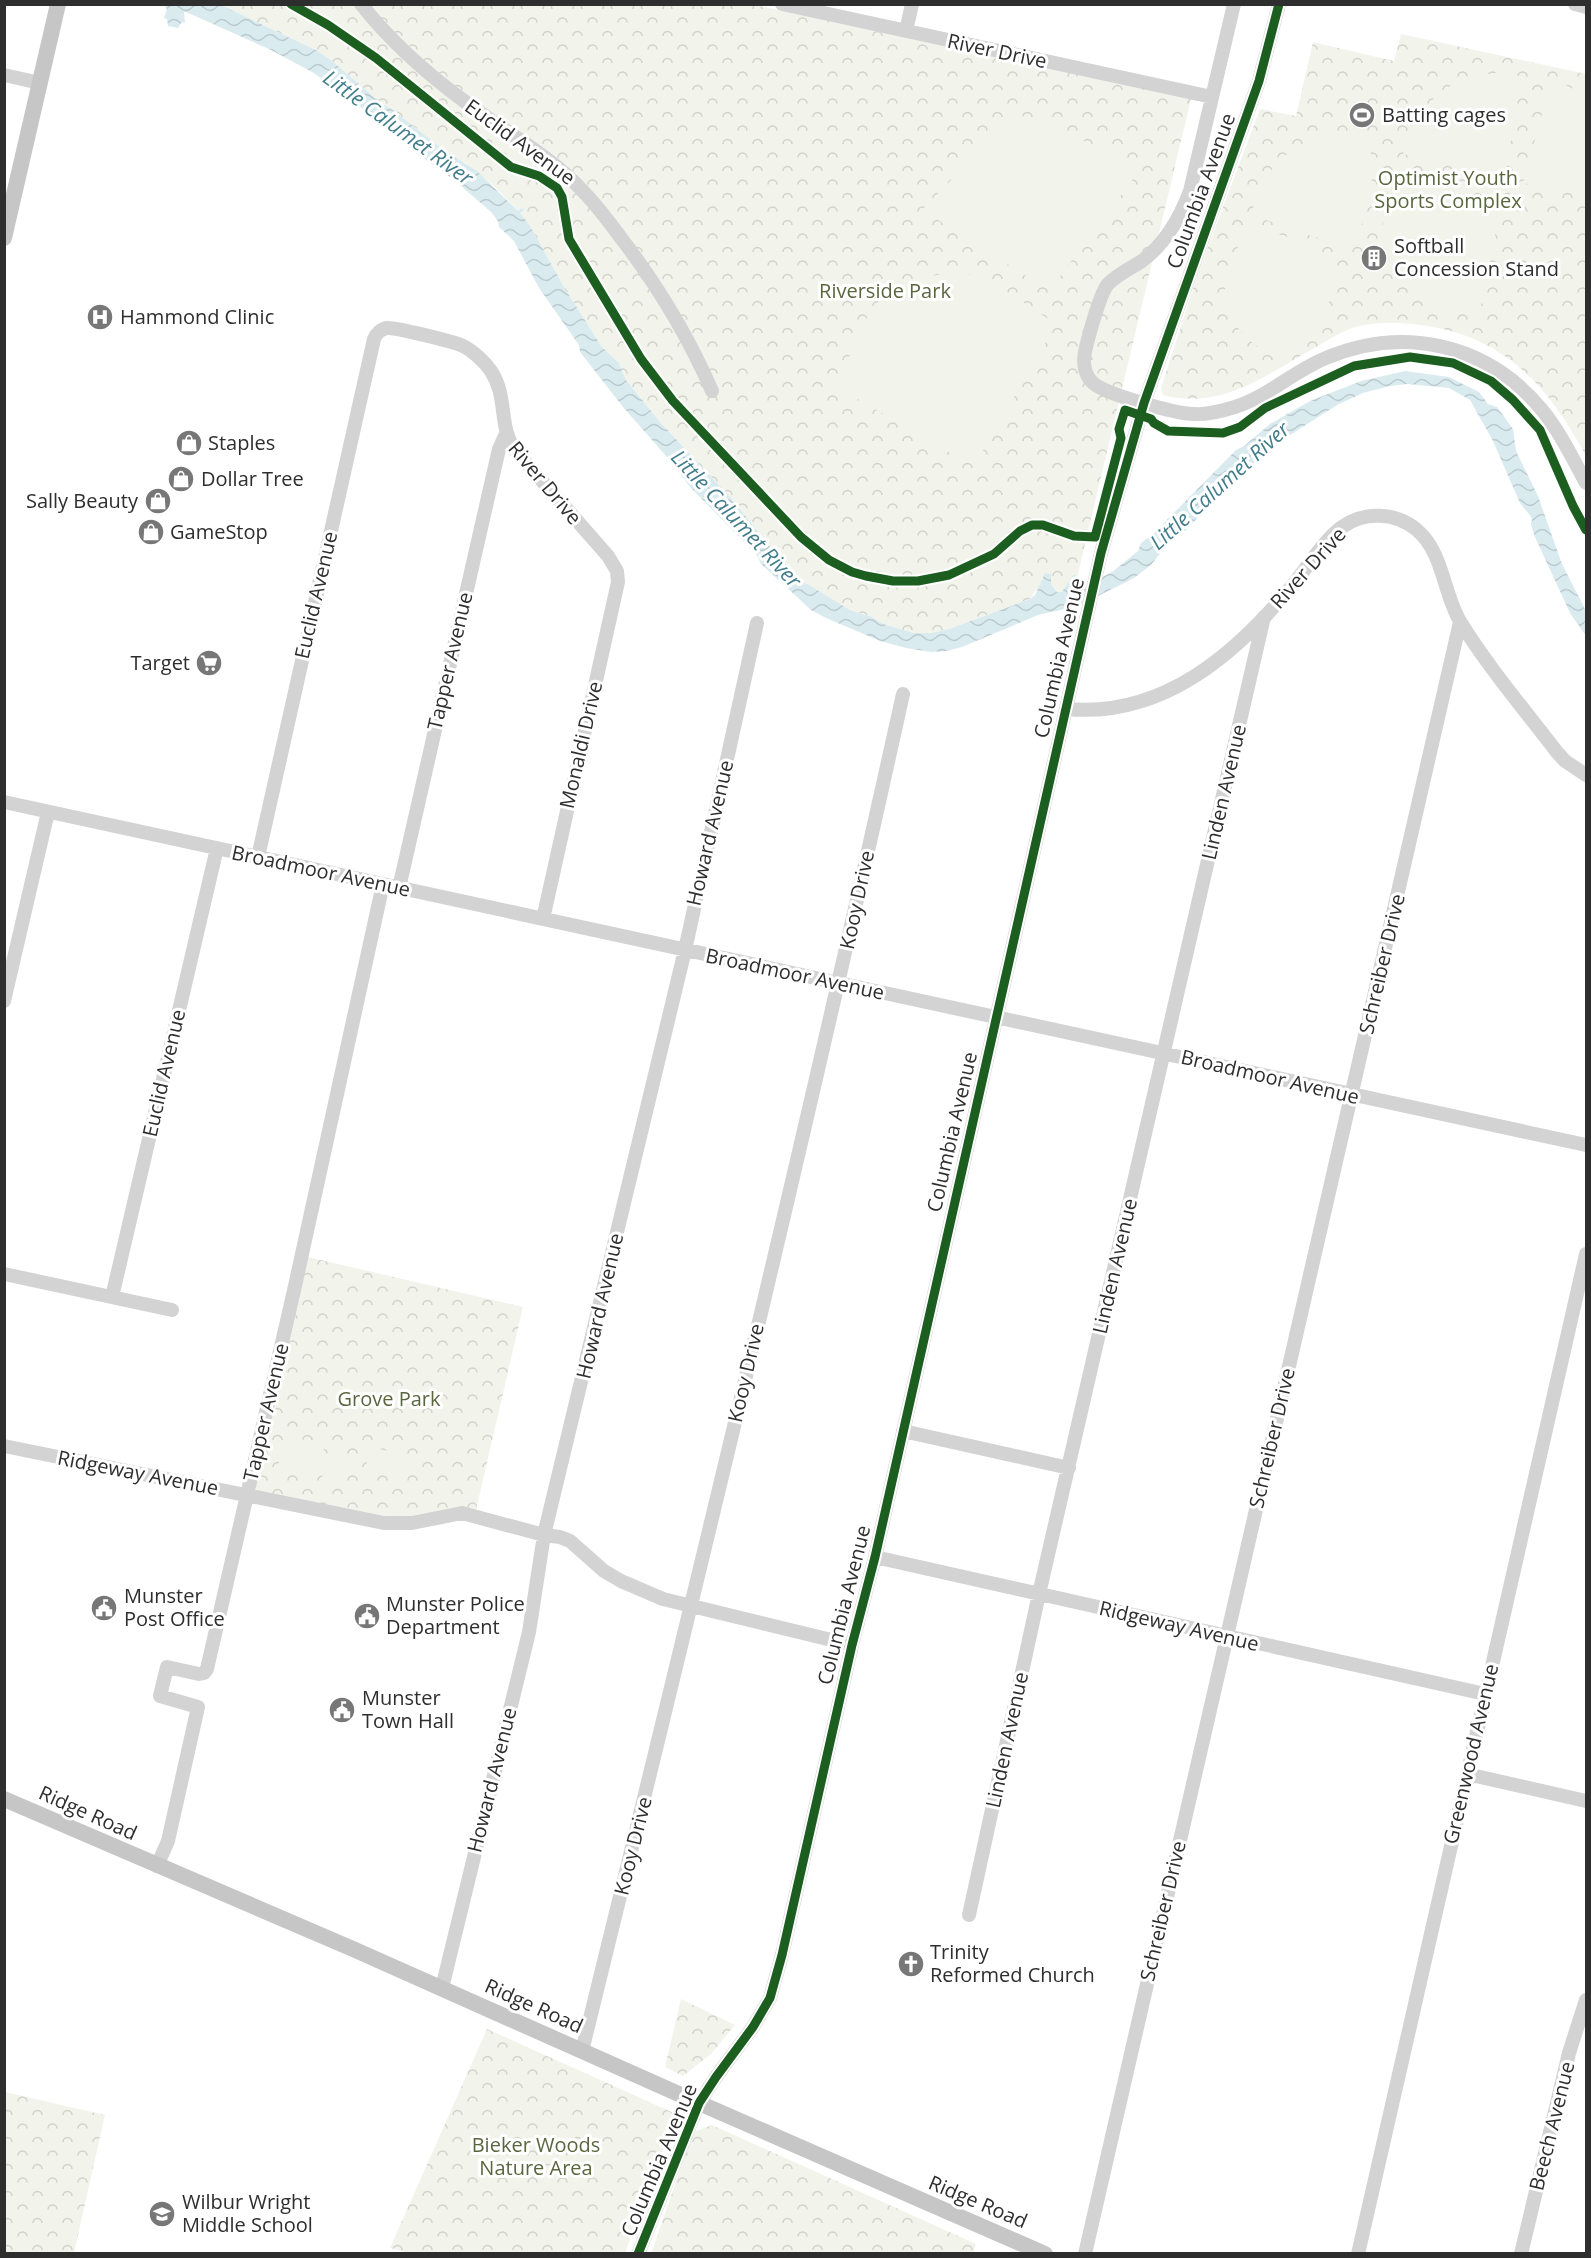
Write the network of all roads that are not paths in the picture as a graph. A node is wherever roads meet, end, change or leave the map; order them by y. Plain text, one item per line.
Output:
1 (361, 4) edge
2 (782, 4) edge
3 (912, 4) edge
4 (1234, 4) edge
5 (1279, 4) edge
6 (1575, 4) edge
7 (58, 7) edge
8 (1587, 7) edge
9 (906, 31) junction
10 (4, 75) edge
11 (40, 83) junction
12 (1212, 97) junction
13 (4, 238) edge
14 (376, 333) joint
15 (712, 391) dead end
16 (1144, 403) junction
17 (506, 436) junction
18 (1587, 483) edge
19 (617, 571) joint
20 (1264, 617) junction
21 (1460, 622) junction
22 (757, 623) dead end
23 (903, 694) dead end
24 (1066, 708) junction
25 (1587, 775) edge
26 (4, 802) edge
27 (48, 812) junction
28 (217, 848) junction
29 (258, 857) junction
30 (383, 884) junction
31 (399, 888) junction
32 (543, 919) junction
33 (684, 950) junction
34 (839, 983) junction
35 (4, 1001) edge
36 (997, 1017) junction
37 (1165, 1053) junction
38 (1352, 1095) junction
39 (1587, 1145) edge
40 (1587, 1254) edge
41 (4, 1274) edge
42 (112, 1297) junction
43 (172, 1310) dead end
44 (903, 1431) junction
45 (4, 1446) edge
46 (1069, 1468) junction
47 (247, 1494) junction
48 (544, 1535) junction
49 (875, 1557) junction
50 (1039, 1594) junction
51 (692, 1605) junction
52 (1226, 1637) junction
53 (852, 1645) junction
54 (1485, 1694) junction
55 (1467, 1774) junction
56 (4, 1799) edge
57 (1587, 1801) edge
58 (157, 1866) junction
59 (969, 1915) dead end
60 (442, 1988) junction
61 (1587, 2000) edge
62 (582, 2051) junction
63 (699, 2103) junction
64 (638, 2253) edge
65 (1045, 2253) edge
66 (1085, 2253) edge
67 (1358, 2253) edge
68 (1521, 2253) edge

1 - 15 street, Euclid Avenue
2 - 9 street, River Drive
3 - 9 street
4 - 12 street
5 - 16 street, Columbia Avenue
6 - 8 street
7 - 11 main road
9 - 12 street, River Drive
10 - 11 street
11 - 13 main road
12 - 16 street
14 - 17 street, River Drive
14 - 29 street, Euclid Avenue
16 - 18 street
16 - 24 street, Columbia Avenue
17 - 19 street, River Drive
17 - 31 street, Tapper Avenue
19 - 32 street, Monaldi Drive
20 - 21 street, River Drive
20 - 24 street, River Drive
20 - 37 street, Linden Avenue
21 - 25 street, River Drive
21 - 38 street, Schreiber Drive
22 - 33 street, Howard Avenue
23 - 34 street, Kooy Drive
24 - 36 street, Columbia Avenue
26 - 27 street, Broadmoor Avenue
27 - 28 street, Broadmoor Avenue
27 - 35 street
28 - 29 street, Broadmoor Avenue
28 - 42 street, Euclid Avenue
29 - 30 street, Broadmoor Avenue
30 - 31 street, Broadmoor Avenue
30 - 47 street, Tapper Avenue
31 - 32 street, Broadmoor Avenue
32 - 33 street, Broadmoor Avenue
33 - 34 street, Broadmoor Avenue
33 - 48 street, Howard Avenue
34 - 36 street, Broadmoor Avenue
34 - 51 street, Kooy Drive
36 - 37 street, Broadmoor Avenue
36 - 44 street, Columbia Avenue
37 - 38 street, Broadmoor Avenue
37 - 46 street, Linden Avenue
38 - 39 street, Broadmoor Avenue
38 - 52 street, Schreiber Drive
40 - 54 street, Greenwood Avenue
41 - 42 street
42 - 43 street
44 - 46 street
44 - 49 street, Columbia Avenue
45 - 47 street, Ridgeway Avenue
46 - 50 street, Linden Avenue
47 - 48 street, Ridgeway Avenue
47 - 58 street, Tapper Avenue
48 - 51 street, Ridgeway Avenue
48 - 60 street, Howard Avenue
49 - 50 street, Ridgeway Avenue
49 - 53 street, Columbia Avenue
50 - 52 street, Ridgeway Avenue
50 - 59 street, Linden Avenue
51 - 53 street, Ridgeway Avenue
51 - 62 street, Kooy Drive
52 - 54 street, Ridgeway Avenue
52 - 66 street, Schreiber Drive
53 - 63 street, Columbia Avenue
54 - 55 street, Greenwood Avenue
55 - 57 street
55 - 67 street, Greenwood Avenue
56 - 58 main road, Ridge Road
58 - 60 main road, Ridge Road
60 - 62 main road, Ridge Road
61 - 68 street, Beech Avenue
62 - 63 main road, Ridge Road
63 - 64 street, Columbia Avenue
63 - 65 main road, Ridge Road

